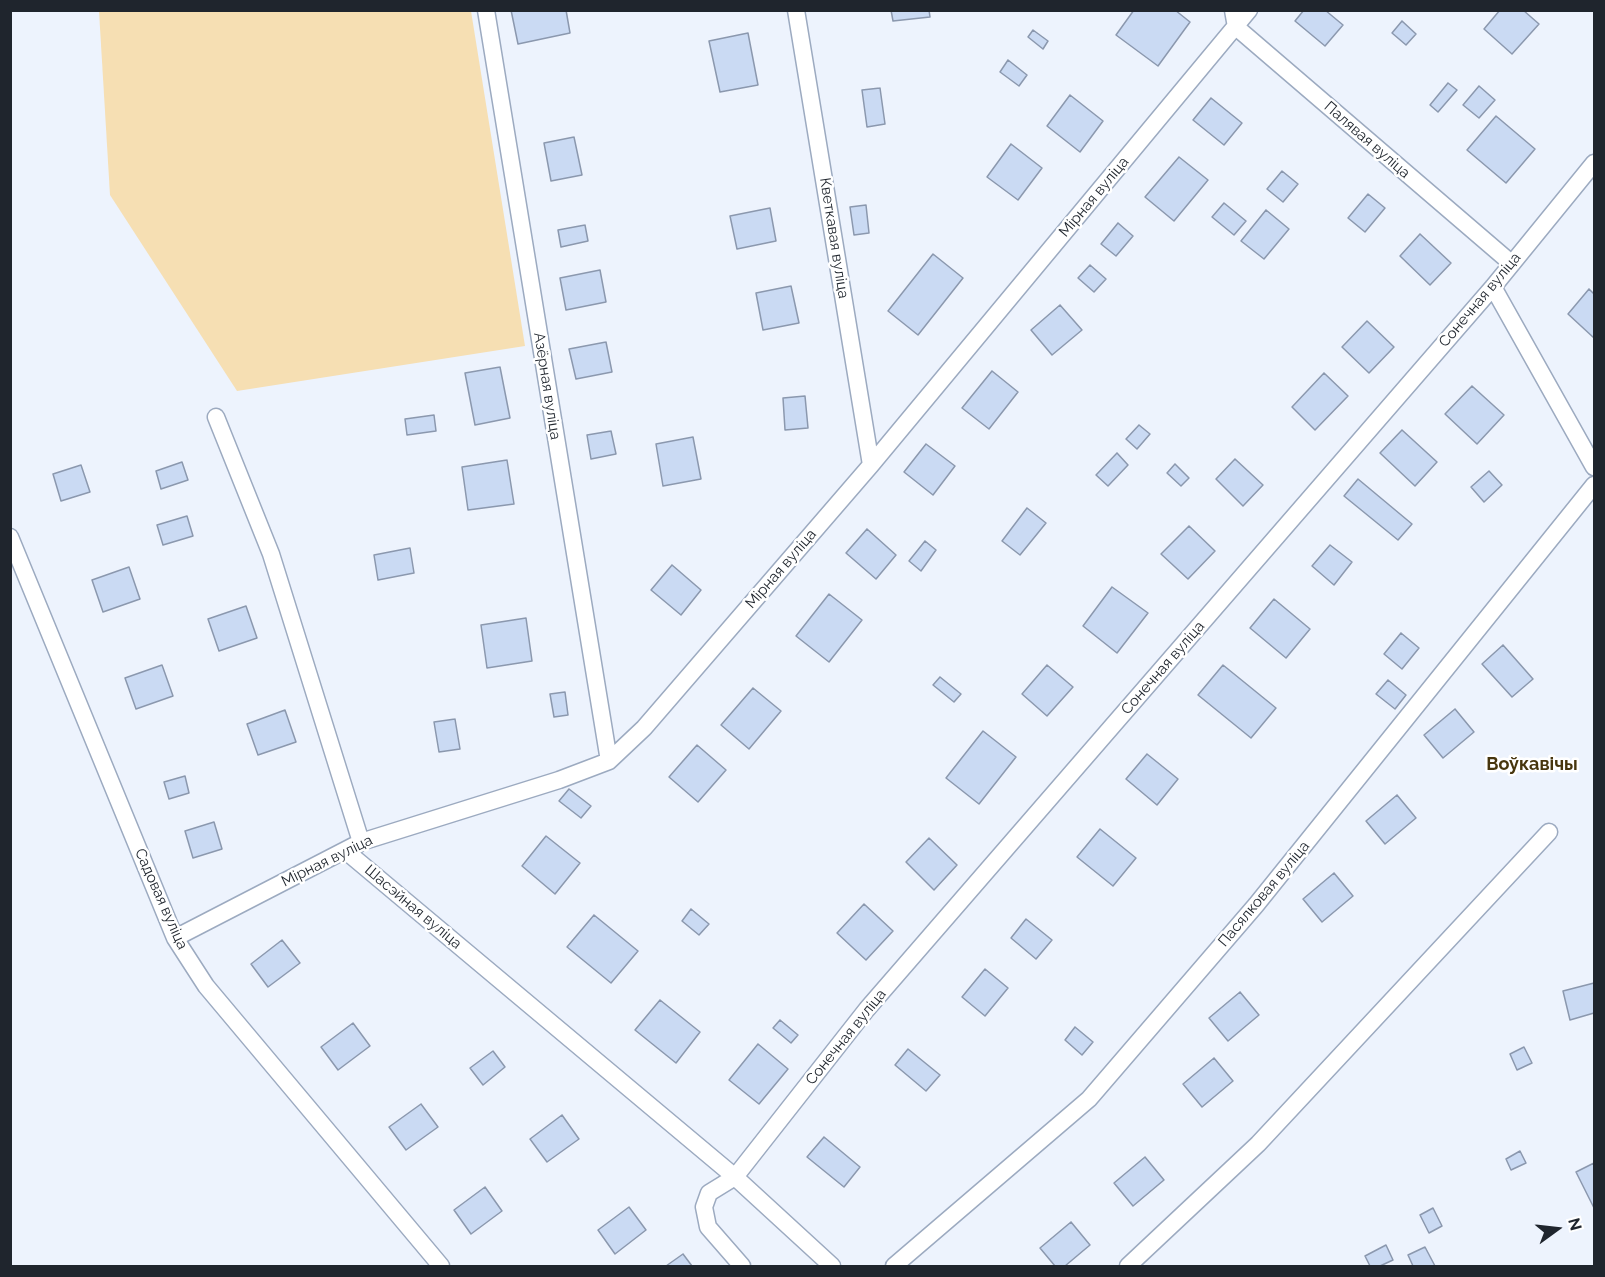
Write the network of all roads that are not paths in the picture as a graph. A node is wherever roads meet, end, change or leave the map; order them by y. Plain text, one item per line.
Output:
1 (486, 10) edge
2 (796, 10) edge
3 (1249, 10) edge
4 (1235, 19) edge
5 (1594, 163) edge
6 (1511, 263) junction
7 (1492, 287) junction
8 (216, 417) dead end
9 (871, 465) junction
10 (1594, 467) edge
11 (1594, 485) edge
12 (10, 537) edge
13 (609, 761) junction
14 (1549, 832) dead end
15 (361, 842) junction
16 (175, 938) junction
17 (735, 1177) junction
18 (441, 1266) edge
19 (742, 1266) edge
20 (832, 1266) edge
21 (894, 1266) edge
22 (1128, 1266) edge

1 - 13 street, Азёрная вуліца
2 - 9 street, Кветкавая вуліца
3 - 4 street, Мірная вуліца
4 - 6 street, Палявая вуліца
4 - 9 street, Мірная вуліца
5 - 6 street, Сонечная вуліца
6 - 7 street, Сонечная вуліца
7 - 10 street
7 - 17 street, Сонечная вуліца
8 - 15 street, Шасэйная вуліца
9 - 13 street, Мірная вуліца
11 - 21 street, Пасялковая вуліца
12 - 16 street, Садовая вуліца
13 - 15 street, Мірная вуліца
14 - 22 street
15 - 16 street, Мірная вуліца
15 - 17 street, Шасэйная вуліца
16 - 18 street, Садовая вуліца
17 - 19 street
17 - 20 street, Шасэйная вуліца

